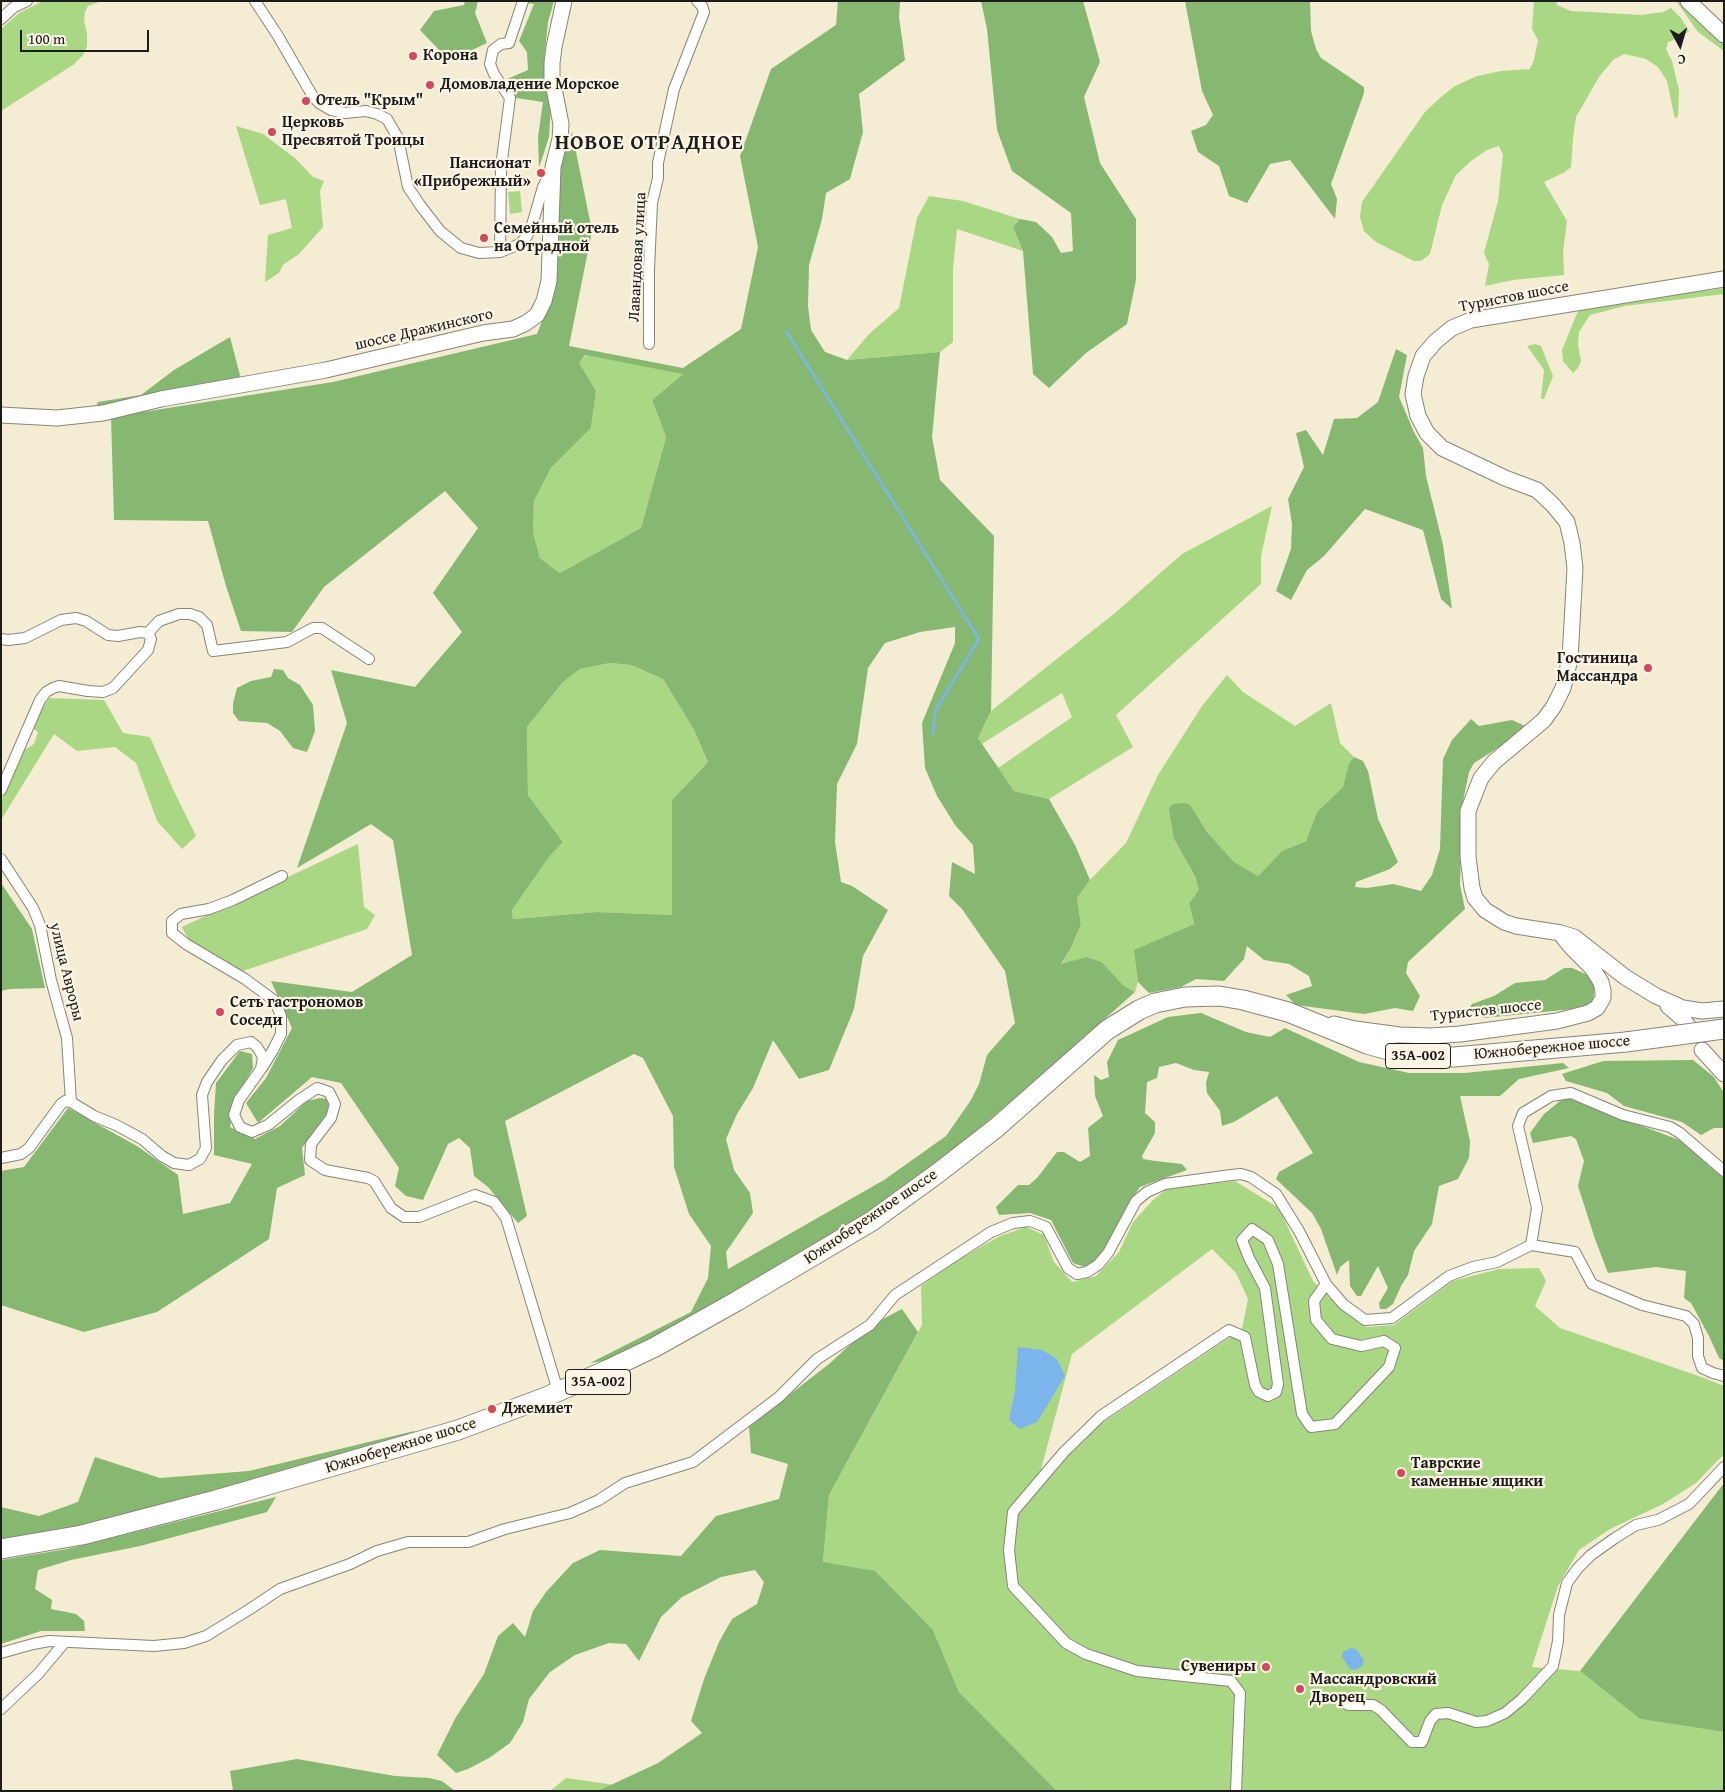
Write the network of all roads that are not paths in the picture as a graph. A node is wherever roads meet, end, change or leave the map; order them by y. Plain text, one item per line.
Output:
1 (27, 1) edge
2 (255, 1) edge
3 (524, 1) edge
4 (564, 1) edge
5 (571, 1) edge
6 (697, 1) edge
7 (1688, 1) edge
8 (1, 19) edge
9 (1724, 35) edge
10 (554, 47) junction
11 (553, 167) junction
12 (500, 252) junction
13 (1724, 279) edge
14 (649, 344) dead end
15 (1, 415) edge
16 (148, 633) junction
17 (1, 639) edge
18 (369, 659) dead end
19 (1, 790) edge
20 (1, 859) edge
21 (282, 876) dead end
22 (1561, 933) junction
23 (1656, 996) junction
24 (1724, 1010) edge
25 (1288, 1012) junction
26 (1724, 1029) edge
27 (1724, 1036) edge
28 (1696, 1038) junction
29 (1626, 1045) junction
30 (261, 1069) junction
31 (1724, 1074) edge
32 (72, 1102) junction
33 (1, 1158) edge
34 (1724, 1171) edge
35 (1531, 1245) junction
36 (1326, 1284) junction
37 (1724, 1376) edge
38 (580, 1386) junction
39 (555, 1393) junction
40 (530, 1410) junction
41 (1724, 1468) edge
42 (1, 1549) edge
43 (1, 1556) edge
44 (65, 1642) junction
45 (1, 1653) edge
46 (1348, 1705) dead end
47 (1, 1709) edge
48 (1236, 1791) edge

1 - 8 street
2 - 12 street
3 - 12 street
4 - 10 main road, шоссе Дражинского
5 - 10 street
6 - 14 street, Лавандовая улица
7 - 9 main road
10 - 11 main road, шоссе Дражинского
11 - 12 street
11 - 15 main road, шоссе Дражинского
13 - 22 main road, Туристов шоссе
16 - 17 street
16 - 18 street
16 - 19 street
20 - 32 street, улица Авроры
21 - 30 street
22 - 23 main road, Туристов шоссе
22 - 25 main road, Туристов шоссе
23 - 24 main road, Туристов шоссе
23 - 28 main road, Туристов шоссе
24 - 28 main road
25 - 29 highway, Южнобережное шоссе / 35А-002
25 - 38 highway, Южнобережное шоссе / 35А-002
26 - 29 highway, Южнобережное шоссе / 35А-002, bridge
27 - 29 highway, Южнобережное шоссе / 35А-002
28 - 31 main road, Туристов шоссе
29 - 38 highway, Южнобережное шоссе / 35А-002
30 - 32 street
30 - 39 street
32 - 33 street
34 - 35 street
35 - 36 street
35 - 37 street
36 - 44 street
36 - 48 street
38 - 39 highway, Южнобережное шоссе / 35А-002
38 - 40 highway, Южнобережное шоссе / 35А-002
39 - 40 highway
39 - 42 highway, Южнобережное шоссе / 35А-002
40 - 43 highway, Южнобережное шоссе / 35А-002
41 - 46 street
44 - 45 street
44 - 47 street

